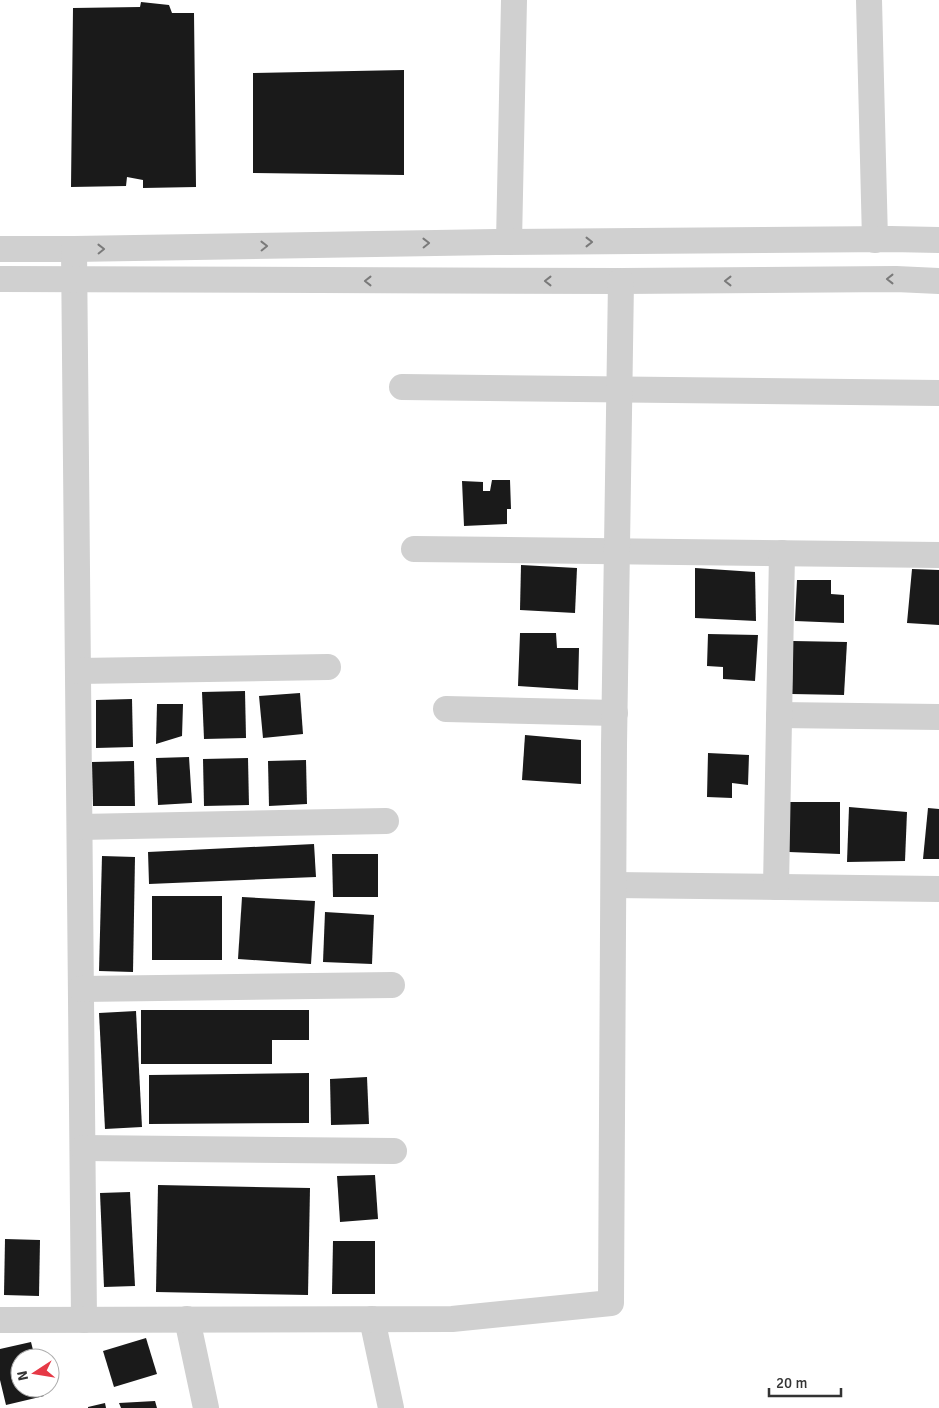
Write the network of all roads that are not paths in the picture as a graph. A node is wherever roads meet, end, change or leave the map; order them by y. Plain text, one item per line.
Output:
1 (514, 0) edge
2 (869, 0) edge
3 (875, 240) junction
4 (939, 240) edge
5 (509, 242) junction
6 (0, 249) edge
7 (74, 249) junction
8 (74, 279) junction
9 (0, 280) edge
10 (939, 281) edge
11 (621, 282) junction
12 (402, 387) dead end
13 (620, 390) junction
14 (939, 394) edge
15 (414, 549) dead end
16 (617, 551) junction
17 (782, 553) junction
18 (939, 555) edge
19 (328, 667) dead end
20 (78, 671) junction
21 (446, 709) dead end
22 (615, 713) junction
23 (779, 715) junction
24 (939, 717) edge
25 (386, 821) dead end
26 (80, 827) junction
27 (614, 885) junction
28 (776, 887) junction
29 (939, 889) edge
30 (392, 986) dead end
31 (81, 989) junction
32 (83, 1148) junction
33 (394, 1151) dead end
34 (372, 1319) junction
35 (0, 1320) edge
36 (84, 1320) junction
37 (187, 1320) junction
38 (206, 1408) edge
39 (392, 1408) edge

1 - 5 street
2 - 3 street
3 - 4 street
5 -> 3 street
7 -> 5 street
6 - 7 street
7 - 8 street
8 - 9 street
11 -> 8 street
8 - 20 street
10 -> 11 street
11 - 13 street
12 - 13 street
13 - 14 street
13 - 16 street
15 - 16 street
16 - 17 street
16 - 22 street
17 - 18 street
17 - 23 street
19 - 20 street
20 - 26 street
21 - 22 street
22 - 27 street
23 - 24 street
23 - 28 street
25 - 26 street
26 - 31 street
27 - 28 street
27 - 34 street
28 - 29 street
30 - 31 street
31 - 32 street
32 - 33 street
32 - 36 street
34 - 37 street
34 - 39 street
35 - 36 street
36 - 37 street
37 - 38 street

